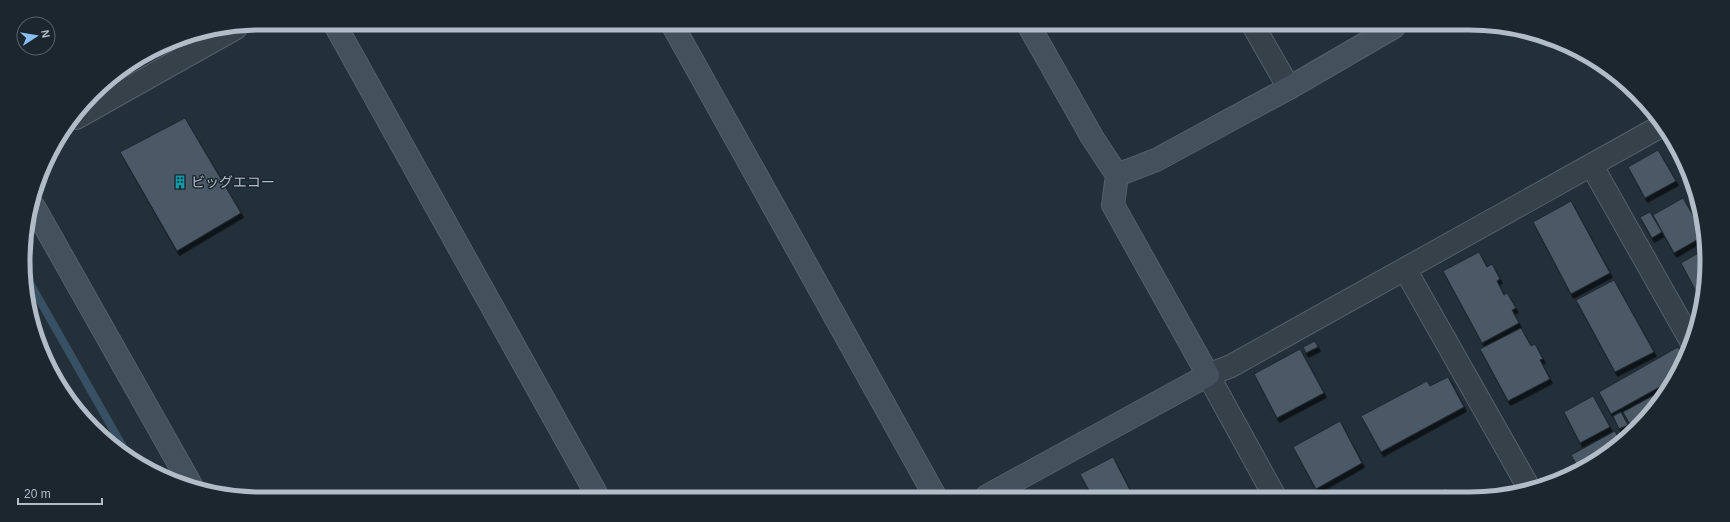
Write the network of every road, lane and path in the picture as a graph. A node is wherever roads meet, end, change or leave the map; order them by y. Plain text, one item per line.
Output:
1 (338, 30) edge
2 (675, 30) edge
3 (1032, 30) edge
4 (1256, 30) edge
5 (1389, 30) edge
6 (228, 32) edge
7 (1289, 88) junction
8 (83, 114) edge
9 (1658, 128) edge
10 (1592, 166) junction
11 (1117, 175) junction
12 (36, 210) edge
13 (1405, 269) junction
14 (1688, 335) edge
15 (1208, 375) junction
16 (188, 480) edge
17 (1527, 485) edge
18 (595, 492) edge
19 (933, 492) edge
20 (1000, 492) edge
21 (1273, 492) edge

1 - 18 street
2 - 19 street
3 - 11 street
4 - 7 street
5 - 7 street
6 - 8 street
7 - 11 street
9 - 10 street
10 - 13 street
10 - 14 street
11 - 15 street
12 - 16 street
13 - 15 street
13 - 17 street
15 - 20 street
15 - 21 street

